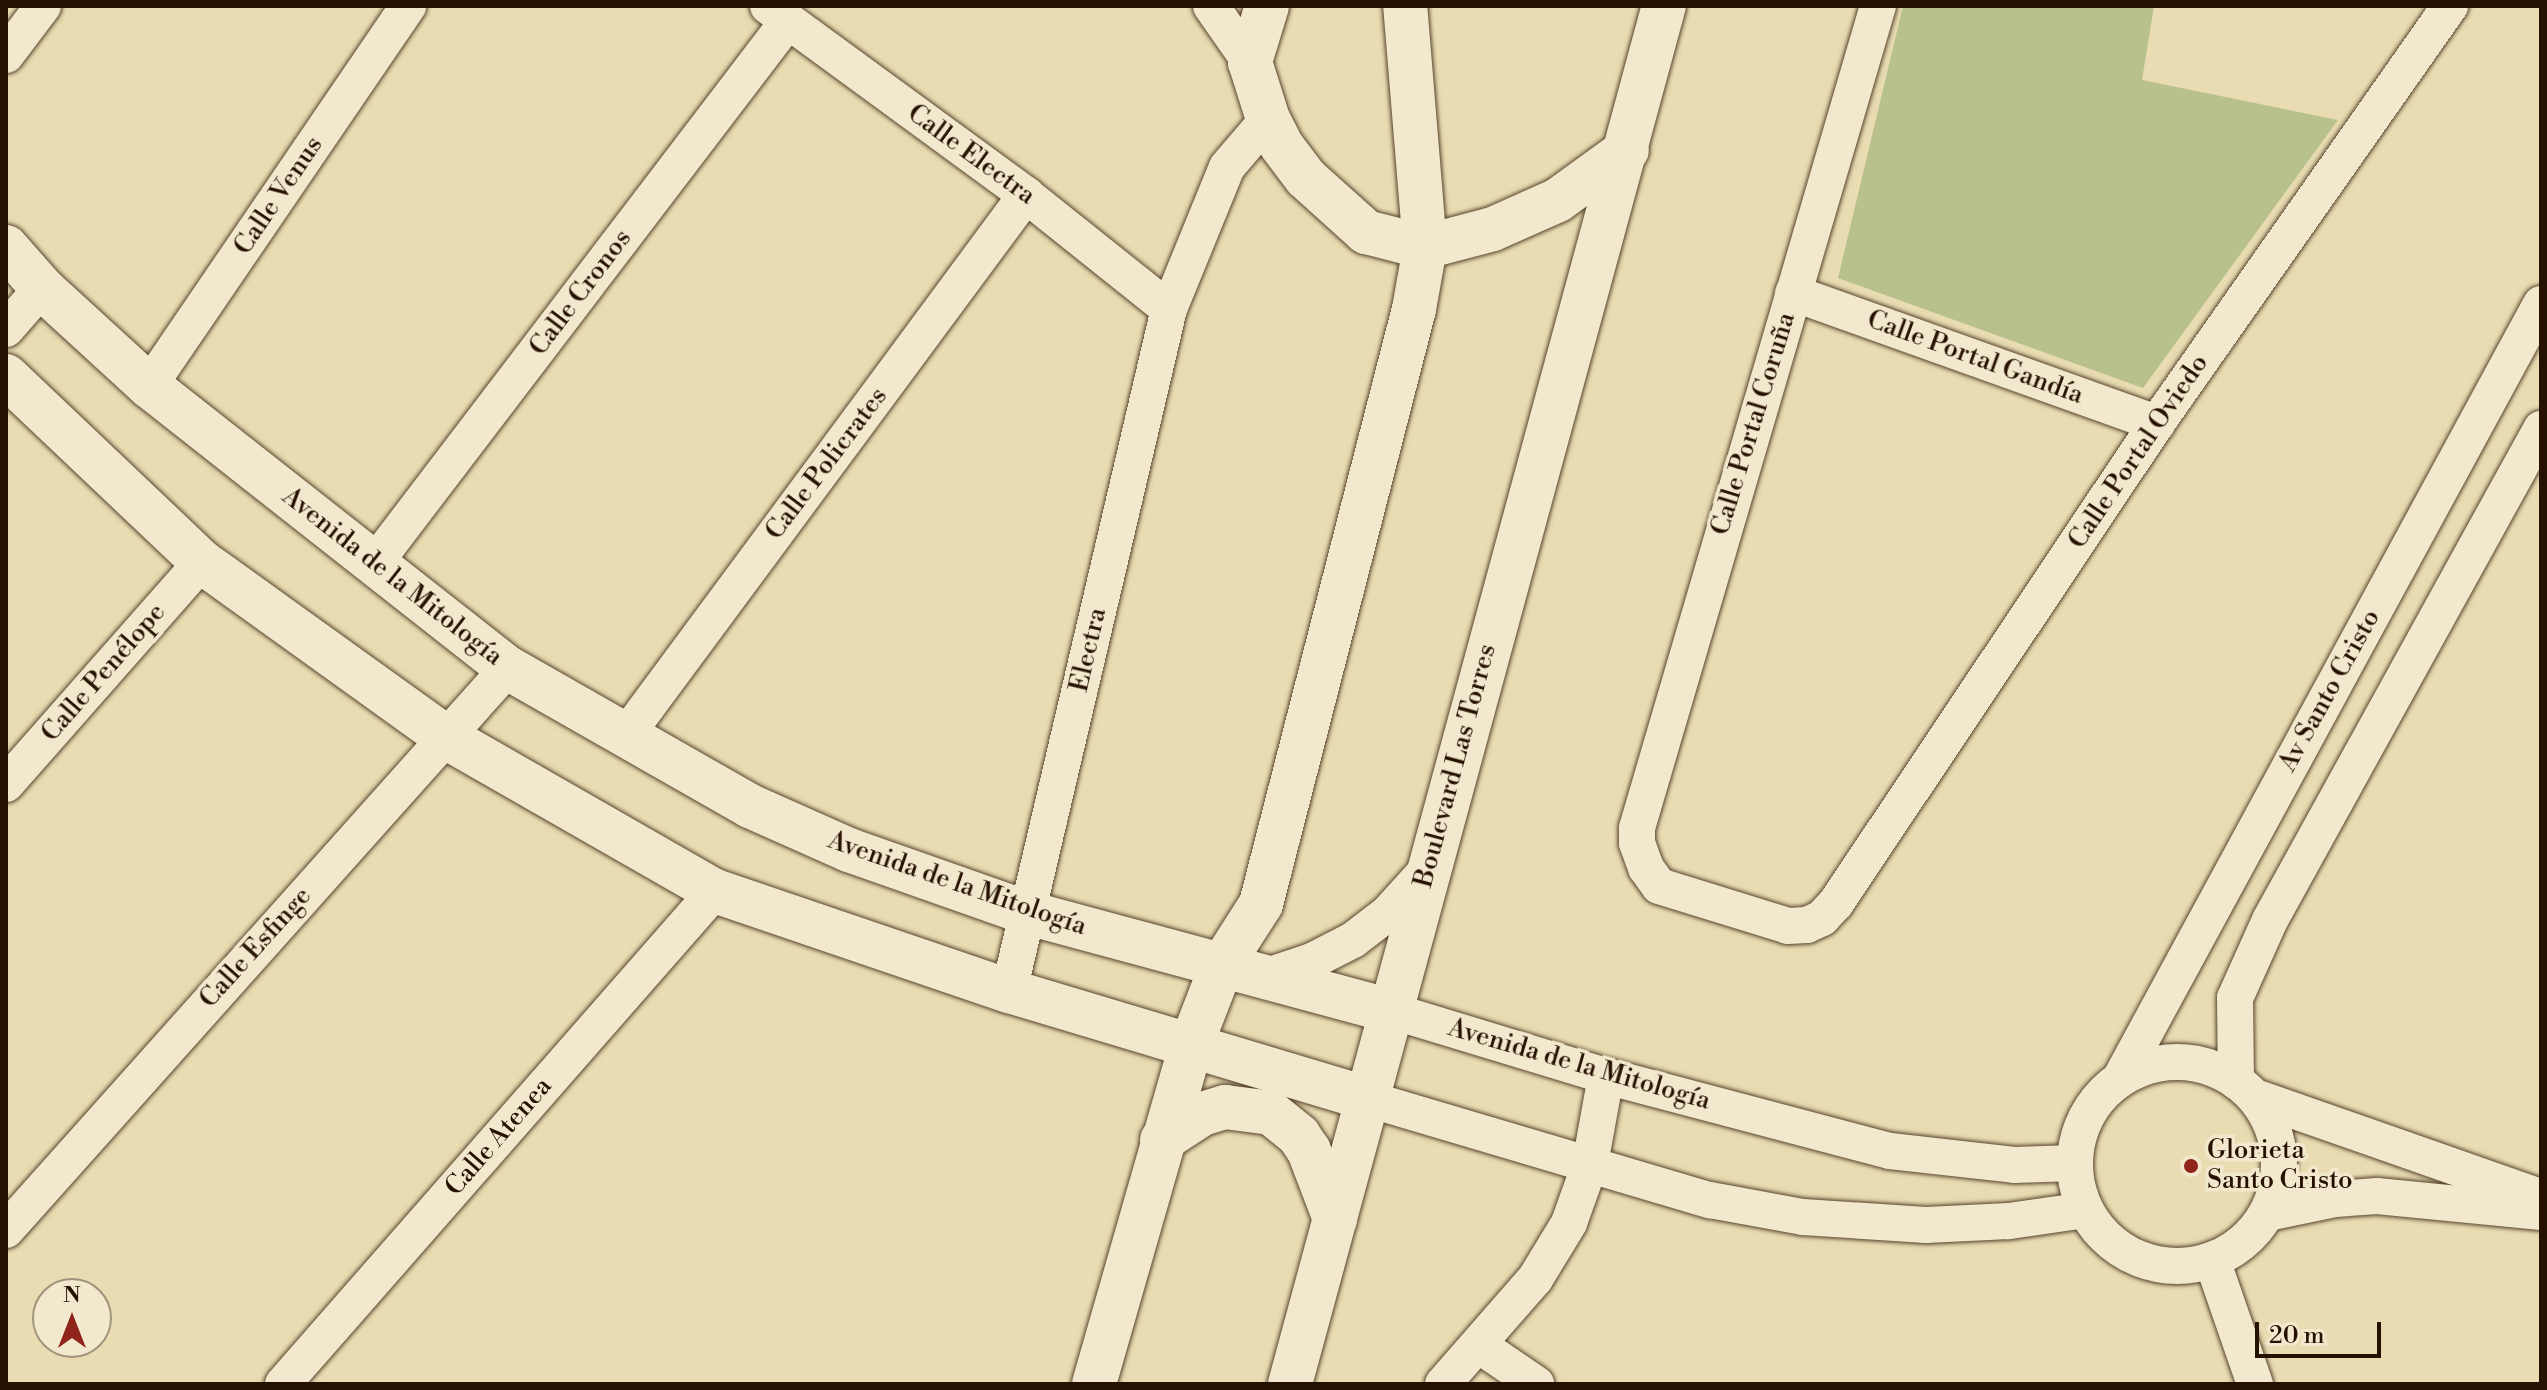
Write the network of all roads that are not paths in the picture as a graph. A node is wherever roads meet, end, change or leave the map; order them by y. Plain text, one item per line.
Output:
1 (43, 6) edge
2 (408, 6) edge
3 (1211, 6) edge
4 (1267, 6) edge
5 (1405, 6) edge
6 (1664, 6) edge
7 (1878, 6) edge
8 (2450, 6) edge
9 (778, 14) edge
10 (6, 55) edge
11 (1250, 62) junction
12 (1268, 119) junction
13 (1627, 150) junction
14 (1026, 195) junction
15 (6, 247) edge
16 (1425, 247) junction
17 (42, 288) junction
18 (1793, 293) junction
19 (2541, 304) edge
20 (1169, 309) junction
21 (6, 329) edge
22 (6, 376) edge
23 (149, 386) junction
24 (2157, 423) junction
25 (2541, 429) edge
26 (202, 562) junction
27 (374, 564) junction
28 (508, 668) junction
29 (627, 734) junction
30 (444, 736) junction
31 (6, 784) edge
32 (1426, 871) junction
33 (715, 891) junction
34 (1836, 903) joint
35 (1028, 913) junction
36 (1222, 965) junction
37 (1264, 977) junction
38 (1009, 991) junction
39 (1392, 1011) junction
40 (1191, 1045) junction
41 (1606, 1076) junction
42 (2120, 1079) junction
43 (2245, 1089) junction
44 (1368, 1099) junction
45 (1162, 1140) junction
46 (2074, 1163) junction
47 (1590, 1164) junction
48 (2541, 1197) edge
49 (2085, 1210) junction
50 (2541, 1212) edge
51 (2267, 1213) junction
52 (1335, 1219) junction
53 (6, 1230) edge
54 (2212, 1260) junction
55 (1480, 1346) junction
56 (283, 1384) edge
57 (1094, 1384) edge
58 (1290, 1384) edge
59 (1443, 1384) edge
60 (1536, 1384) edge
61 (2255, 1384) edge

1 - 10 street
2 - 23 street, Calle Venus
3 - 11 street
4 - 11 street
5 - 16 street
6 - 13 street, Boulevard Las Torres
7 - 18 street, Calle Portal Coruña
8 - 24 street, Calle Portal Oviedo
9 - 14 street, Calle Electra
9 - 27 street, Calle Cronos
11 - 12 street
12 - 16 street
12 - 20 street, Electra
13 - 16 street
13 - 32 street, Boulevard Las Torres
14 - 20 street, Calle Electra
14 - 29 street, Calle Policrates
15 - 17 street, Avenida de la Mitología
16 - 36 street
17 - 21 street
17 - 23 street, Avenida de la Mitología
18 - 24 street, Calle Portal Gandía
18 - 34 street, Calle Portal Coruña
19 - 42 street, Av Santo Cristo
20 - 35 street, Electra
22 - 26 street
23 - 27 street, Avenida de la Mitología
24 - 34 street, Calle Portal Oviedo
25 - 43 street
26 - 30 street
26 - 31 street, Calle Penélope
27 - 28 street, Avenida de la Mitología
28 - 29 street, Avenida de la Mitología
28 - 30 street, Calle Esfinge
29 - 35 street, Avenida de la Mitología
30 - 33 street
30 - 53 street, Calle Esfinge
32 - 37 street
32 - 39 street, Boulevard Las Torres
33 - 38 street
33 - 56 street, Calle Atenea
35 - 36 street, Avenida de la Mitología
35 - 38 street, Electra
36 - 37 street, Avenida de la Mitología
36 - 40 street
37 - 39 street, Avenida de la Mitología
38 - 40 street
39 - 41 street, Avenida de la Mitología
39 - 44 street, Boulevard Las Torres
40 - 44 street
40 - 45 street
41 - 46 street, Avenida de la Mitología
41 - 47 street
42 - 43 street
42 - 46 street
43 - 48 street
43 - 51 street
44 - 47 street
44 - 52 street, Boulevard Las Torres
45 - 52 street
45 - 57 street
46 - 49 street
47 - 49 street
47 - 55 street
49 - 54 street
50 - 51 street
51 - 54 street
52 - 58 street, Boulevard Las Torres
54 - 61 street
55 - 59 street
55 - 60 street

